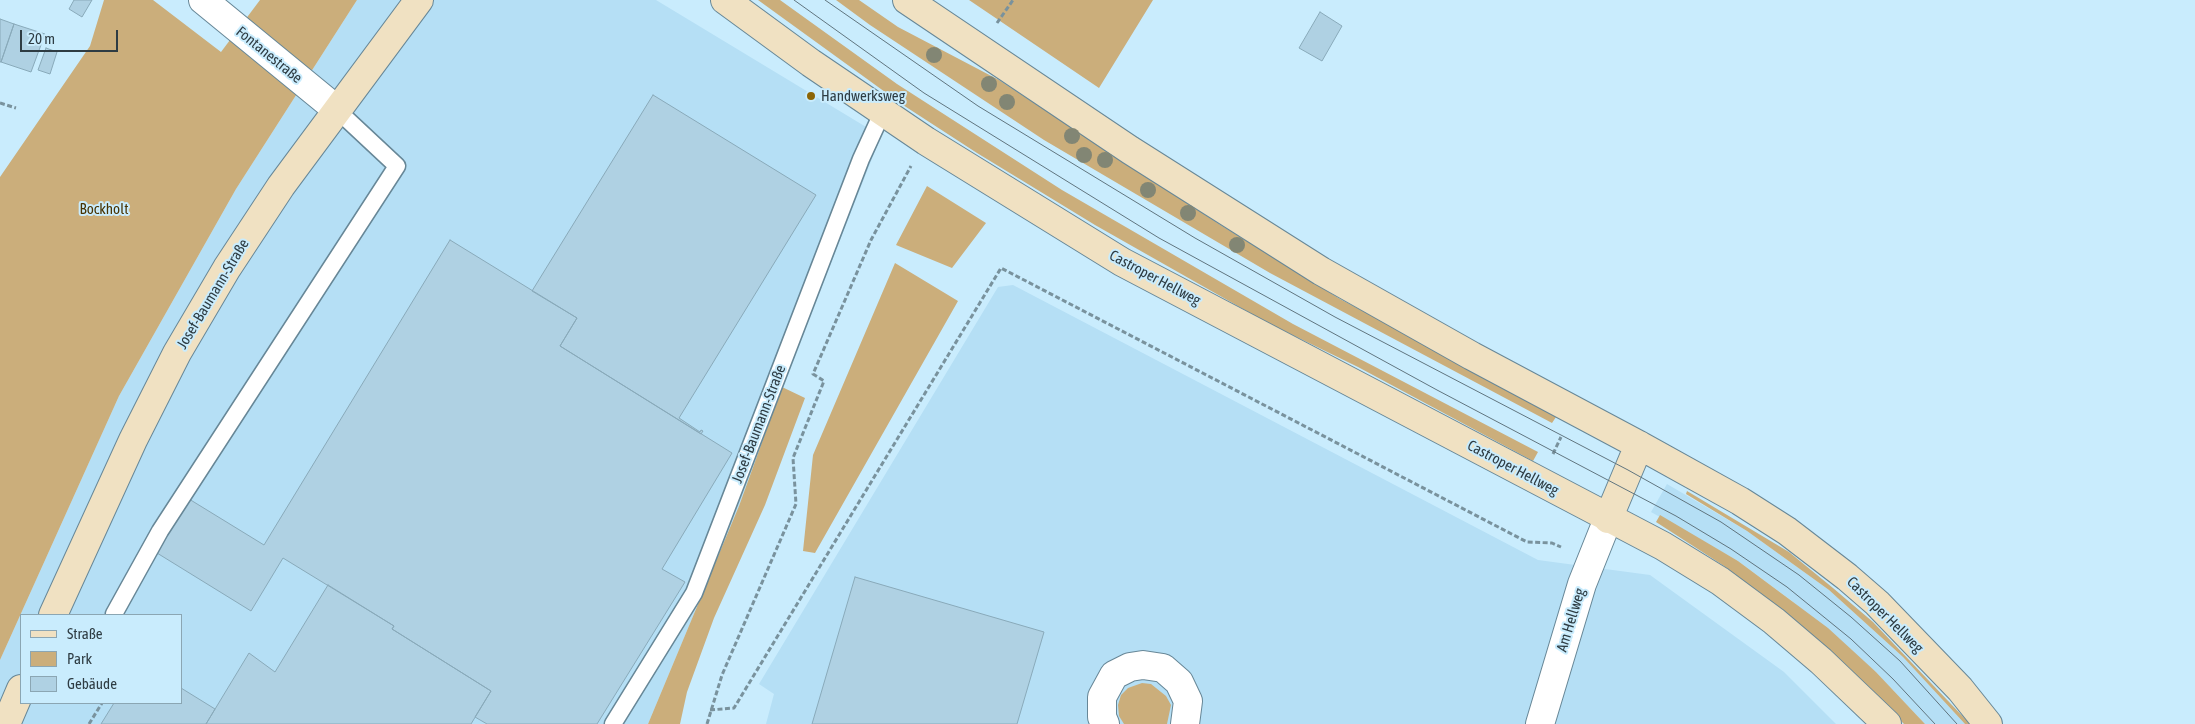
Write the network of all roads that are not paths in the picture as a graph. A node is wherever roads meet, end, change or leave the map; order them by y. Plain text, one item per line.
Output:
1 (202, 0) edge
2 (418, 0) edge
3 (725, 0) edge
4 (907, 0) edge
5 (336, 109) junction
6 (882, 111) junction
7 (1639, 445) junction
8 (1608, 518) junction
9 (53, 614) edge
10 (114, 614) dead end
11 (20, 691) edge
12 (6, 724) edge
13 (613, 724) edge
14 (1105, 724) edge
15 (1185, 724) edge
16 (1540, 724) edge
17 (1887, 724) edge
18 (1988, 724) edge

1 - 5 street, Fontanestraße
2 - 5 main road, Josef-Baumann-Straße
3 - 6 main road, Castroper Hellweg
4 - 7 main road, Castroper Hellweg
5 - 9 main road, Josef-Baumann-Straße
5 - 10 lane
6 - 8 main road, Castroper Hellweg
6 - 13 lane, Josef-Baumann-Straße
7 - 8 main road
7 - 18 main road, Castroper Hellweg
8 - 16 street, Am Hellweg
8 - 17 main road, Castroper Hellweg
11 - 12 main road
14 - 15 street

